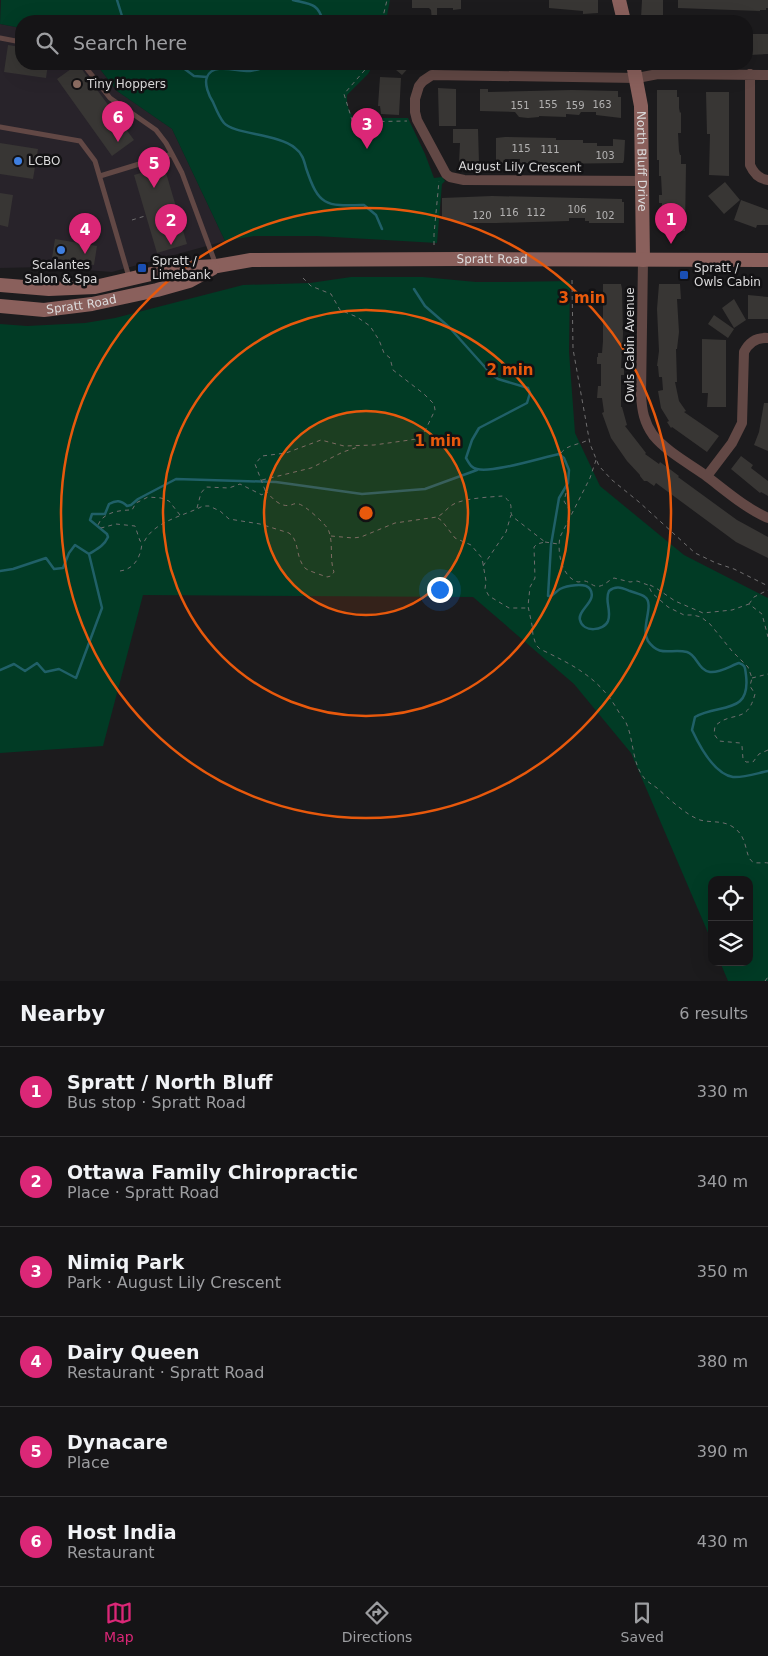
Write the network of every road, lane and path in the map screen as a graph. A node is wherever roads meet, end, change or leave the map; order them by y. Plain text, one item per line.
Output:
1 (387, 0) edge
2 (619, 0) edge
3 (383, 15) edge
4 (623, 15) edge
5 (0, 38) edge
6 (15, 41) edge
7 (88, 70) edge
8 (365, 70) edge
9 (634, 70) edge
10 (750, 74) junction
11 (768, 75) edge
12 (636, 78) junction
13 (410, 121) dead end
14 (0, 127) edge
15 (172, 154) junction
16 (446, 174) junction
17 (100, 176) junction
18 (768, 180) edge
19 (642, 181) junction
20 (145, 216) dead end
21 (132, 220) dead end
22 (434, 245) dead end
23 (643, 260) junction
24 (768, 260) edge
25 (217, 266) junction
26 (304, 278) dead end
27 (130, 280) junction
28 (572, 280) dead end
29 (0, 285) edge
30 (0, 306) edge
31 (768, 338) edge
32 (589, 440) junction
33 (361, 446) junction
34 (561, 453) dead end
35 (596, 460) junction
36 (707, 476) junction
37 (262, 481) junction
38 (265, 490) junction
39 (566, 493) dead end
40 (196, 509) junction
41 (574, 513) junction
42 (511, 514) junction
43 (180, 515) junction
44 (437, 518) junction
45 (768, 518) edge
46 (331, 536) junction
47 (142, 542) junction
48 (545, 542) junction
49 (558, 544) junction
50 (483, 566) junction
51 (120, 571) dead end
52 (648, 585) junction
53 (768, 586) edge
54 (768, 590) edge
55 (749, 604) junction
56 (528, 608) junction
57 (768, 637) edge
58 (768, 674) edge
59 (752, 678) junction
60 (768, 750) edge
61 (768, 863) edge
62 (768, 977) edge
63 (765, 981) edge

1 - 3 path
2 - 4 street
5 - 6 lane
7 - 15 lane
8 - 13 path
9 - 12 street, North Bluff Drive
10 - 11 street, August Lily Crescent
10 - 12 street, August Lily Crescent
10 - 18 street
12 - 16 street, August Lily Crescent
12 - 19 street, North Bluff Drive
14 - 17 lane
15 - 17 lane
15 - 25 lane
16 - 19 street, August Lily Crescent
16 - 22 path
17 - 27 lane
19 - 23 street, North Bluff Drive
20 - 21 path
23 - 24 street, Spratt Road
23 - 25 street, Spratt Road
23 - 36 street, Owls Cabin Avenue
25 - 27 street, Spratt Road
25 - 30 street, Spratt Road
26 - 33 path
27 - 29 street, Spratt Road
28 - 32 path
31 - 36 street
32 - 34 path
32 - 35 path
33 - 37 path
33 - 37 path
35 - 41 path
35 - 53 path
36 - 45 street, Owls Cabin Avenue
37 - 38 path
38 - 40 path
38 - 46 path
39 - 41 path
40 - 43 path
40 - 46 path
41 - 49 path
42 - 44 path
42 - 48 path
42 - 50 path
43 - 47 path
43 - 47 path
44 - 46 path
44 - 50 path
47 - 51 path
48 - 49 path
48 - 56 path
49 - 52 path
50 - 56 path
52 - 55 path
52 - 59 path
54 - 55 path
55 - 57 path
56 - 61 path
58 - 59 path
59 - 60 path
62 - 63 path

